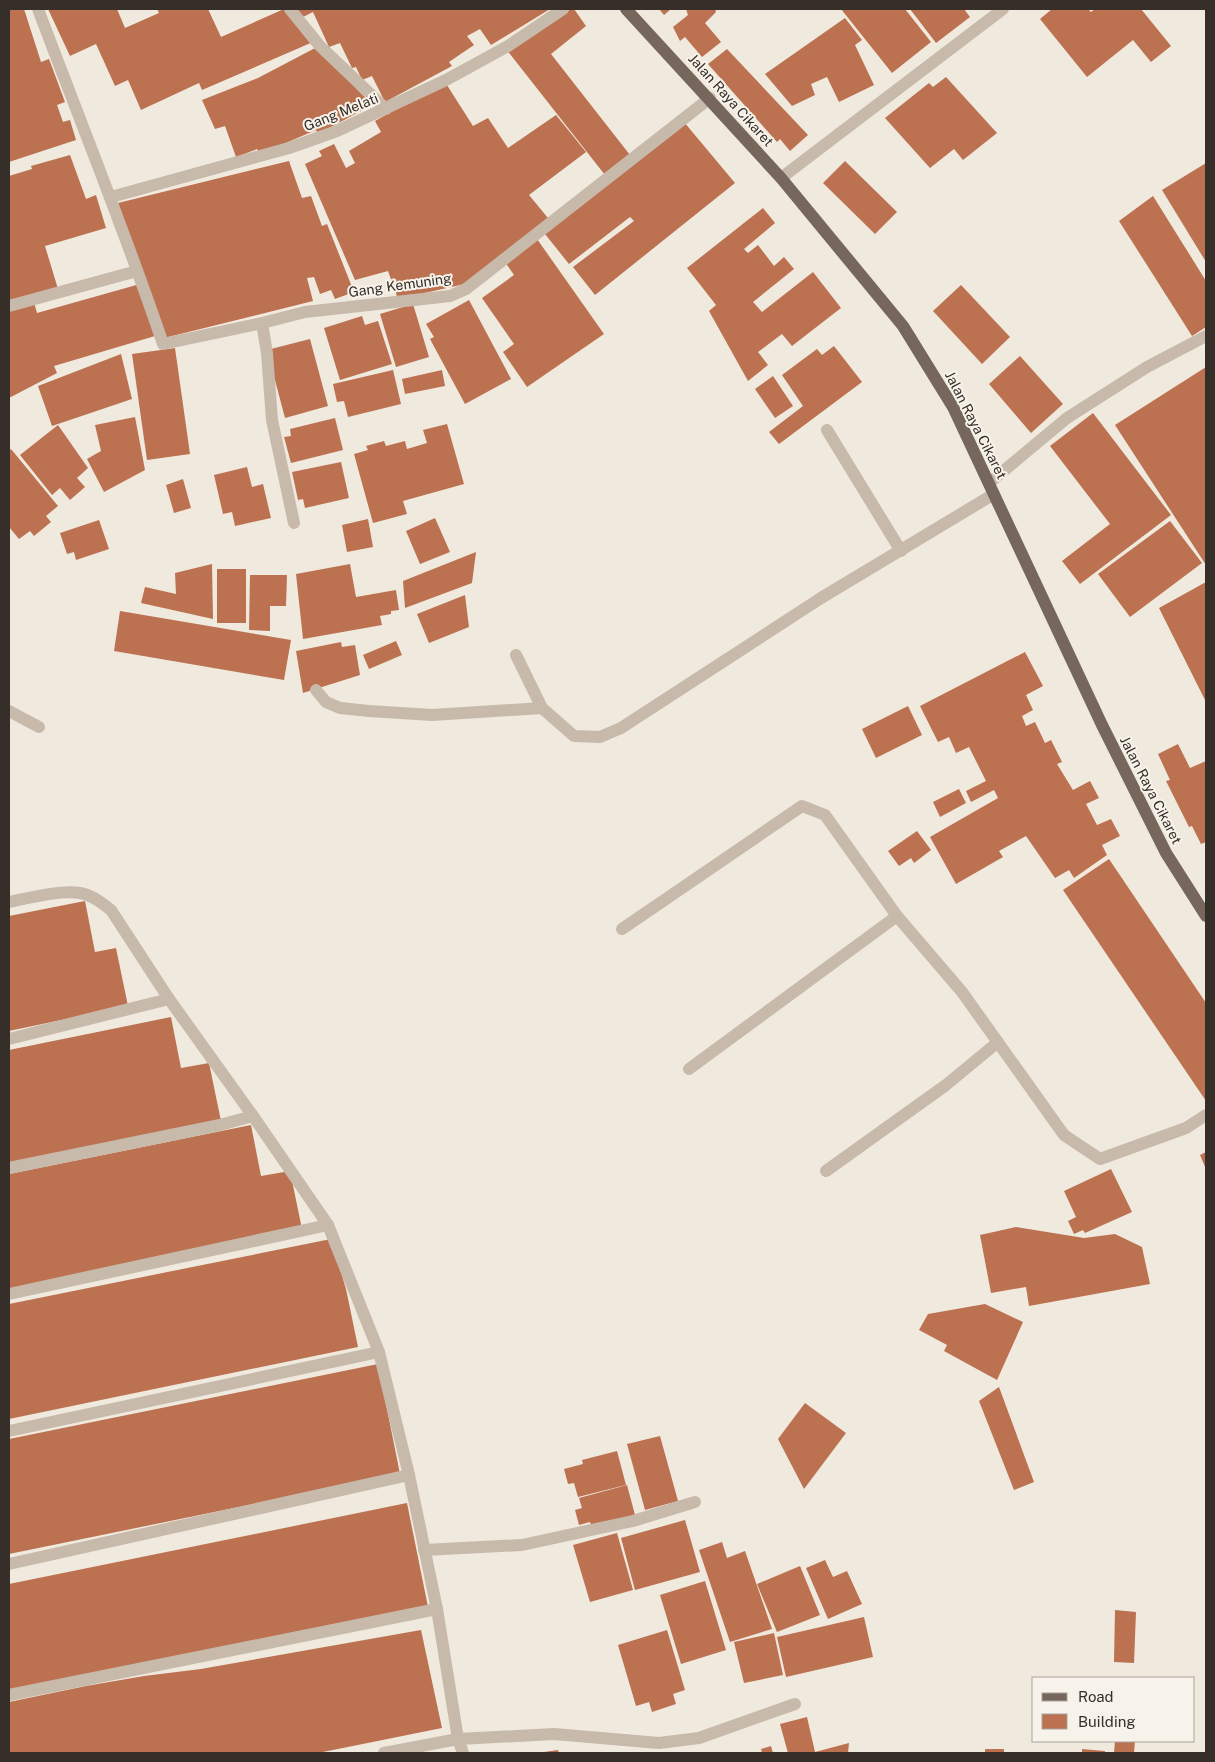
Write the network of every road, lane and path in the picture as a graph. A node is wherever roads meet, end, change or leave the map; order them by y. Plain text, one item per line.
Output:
1 (38, 9) edge
2 (290, 9) edge
3 (563, 9) edge
4 (626, 9) edge
5 (1003, 9) edge
6 (710, 98) junction
7 (386, 109) junction
8 (781, 178) junction
9 (111, 197) junction
10 (137, 271) junction
11 (9, 306) edge
12 (262, 323) junction
13 (1206, 336) edge
14 (827, 430) dead end
15 (992, 489) junction
16 (294, 523) dead end
17 (901, 551) junction
18 (516, 655) dead end
19 (316, 690) dead end
20 (542, 708) junction
21 (9, 711) edge
22 (39, 728) dead end
23 (9, 902) edge
24 (897, 916) junction
25 (1206, 916) edge
26 (622, 929) dead end
27 (169, 999) junction
28 (9, 1038) edge
29 (998, 1042) junction
30 (688, 1070) dead end
31 (1206, 1115) edge
32 (253, 1116) junction
33 (9, 1168) edge
34 (826, 1171) dead end
35 (328, 1225) junction
36 (9, 1294) edge
37 (378, 1352) junction
38 (9, 1431) edge
39 (409, 1475) junction
40 (695, 1502) dead end
41 (424, 1550) junction
42 (9, 1564) edge
43 (437, 1609) junction
44 (9, 1695) edge
45 (795, 1704) dead end
46 (458, 1739) junction
47 (384, 1753) edge
48 (463, 1753) edge

1 - 9 street
2 - 7 street
3 - 7 street, Gang Melati
4 - 6 main road, Jalan Raya Cikaret
5 - 8 street
6 - 8 main road, Jalan Raya Cikaret
6 - 12 street, Gang Kemuning
7 - 9 street, Gang Melati
8 - 15 main road, Jalan Raya Cikaret
9 - 10 street
10 - 11 street
10 - 12 street, Gang Kemuning
12 - 16 street
13 - 15 street
14 - 17 street
15 - 17 street
15 - 25 main road, Jalan Raya Cikaret
17 - 20 street
18 - 20 street
19 - 20 street
21 - 22 street
23 - 27 street
24 - 26 street
24 - 29 street
24 - 30 street
27 - 28 street
27 - 32 street
29 - 31 street
29 - 34 street
32 - 33 street
32 - 35 street
35 - 36 street
35 - 37 street
37 - 38 street
37 - 39 street
39 - 41 street
39 - 42 street
40 - 41 street
41 - 43 street
43 - 44 street
43 - 46 street
45 - 46 street
46 - 47 street
46 - 48 street

